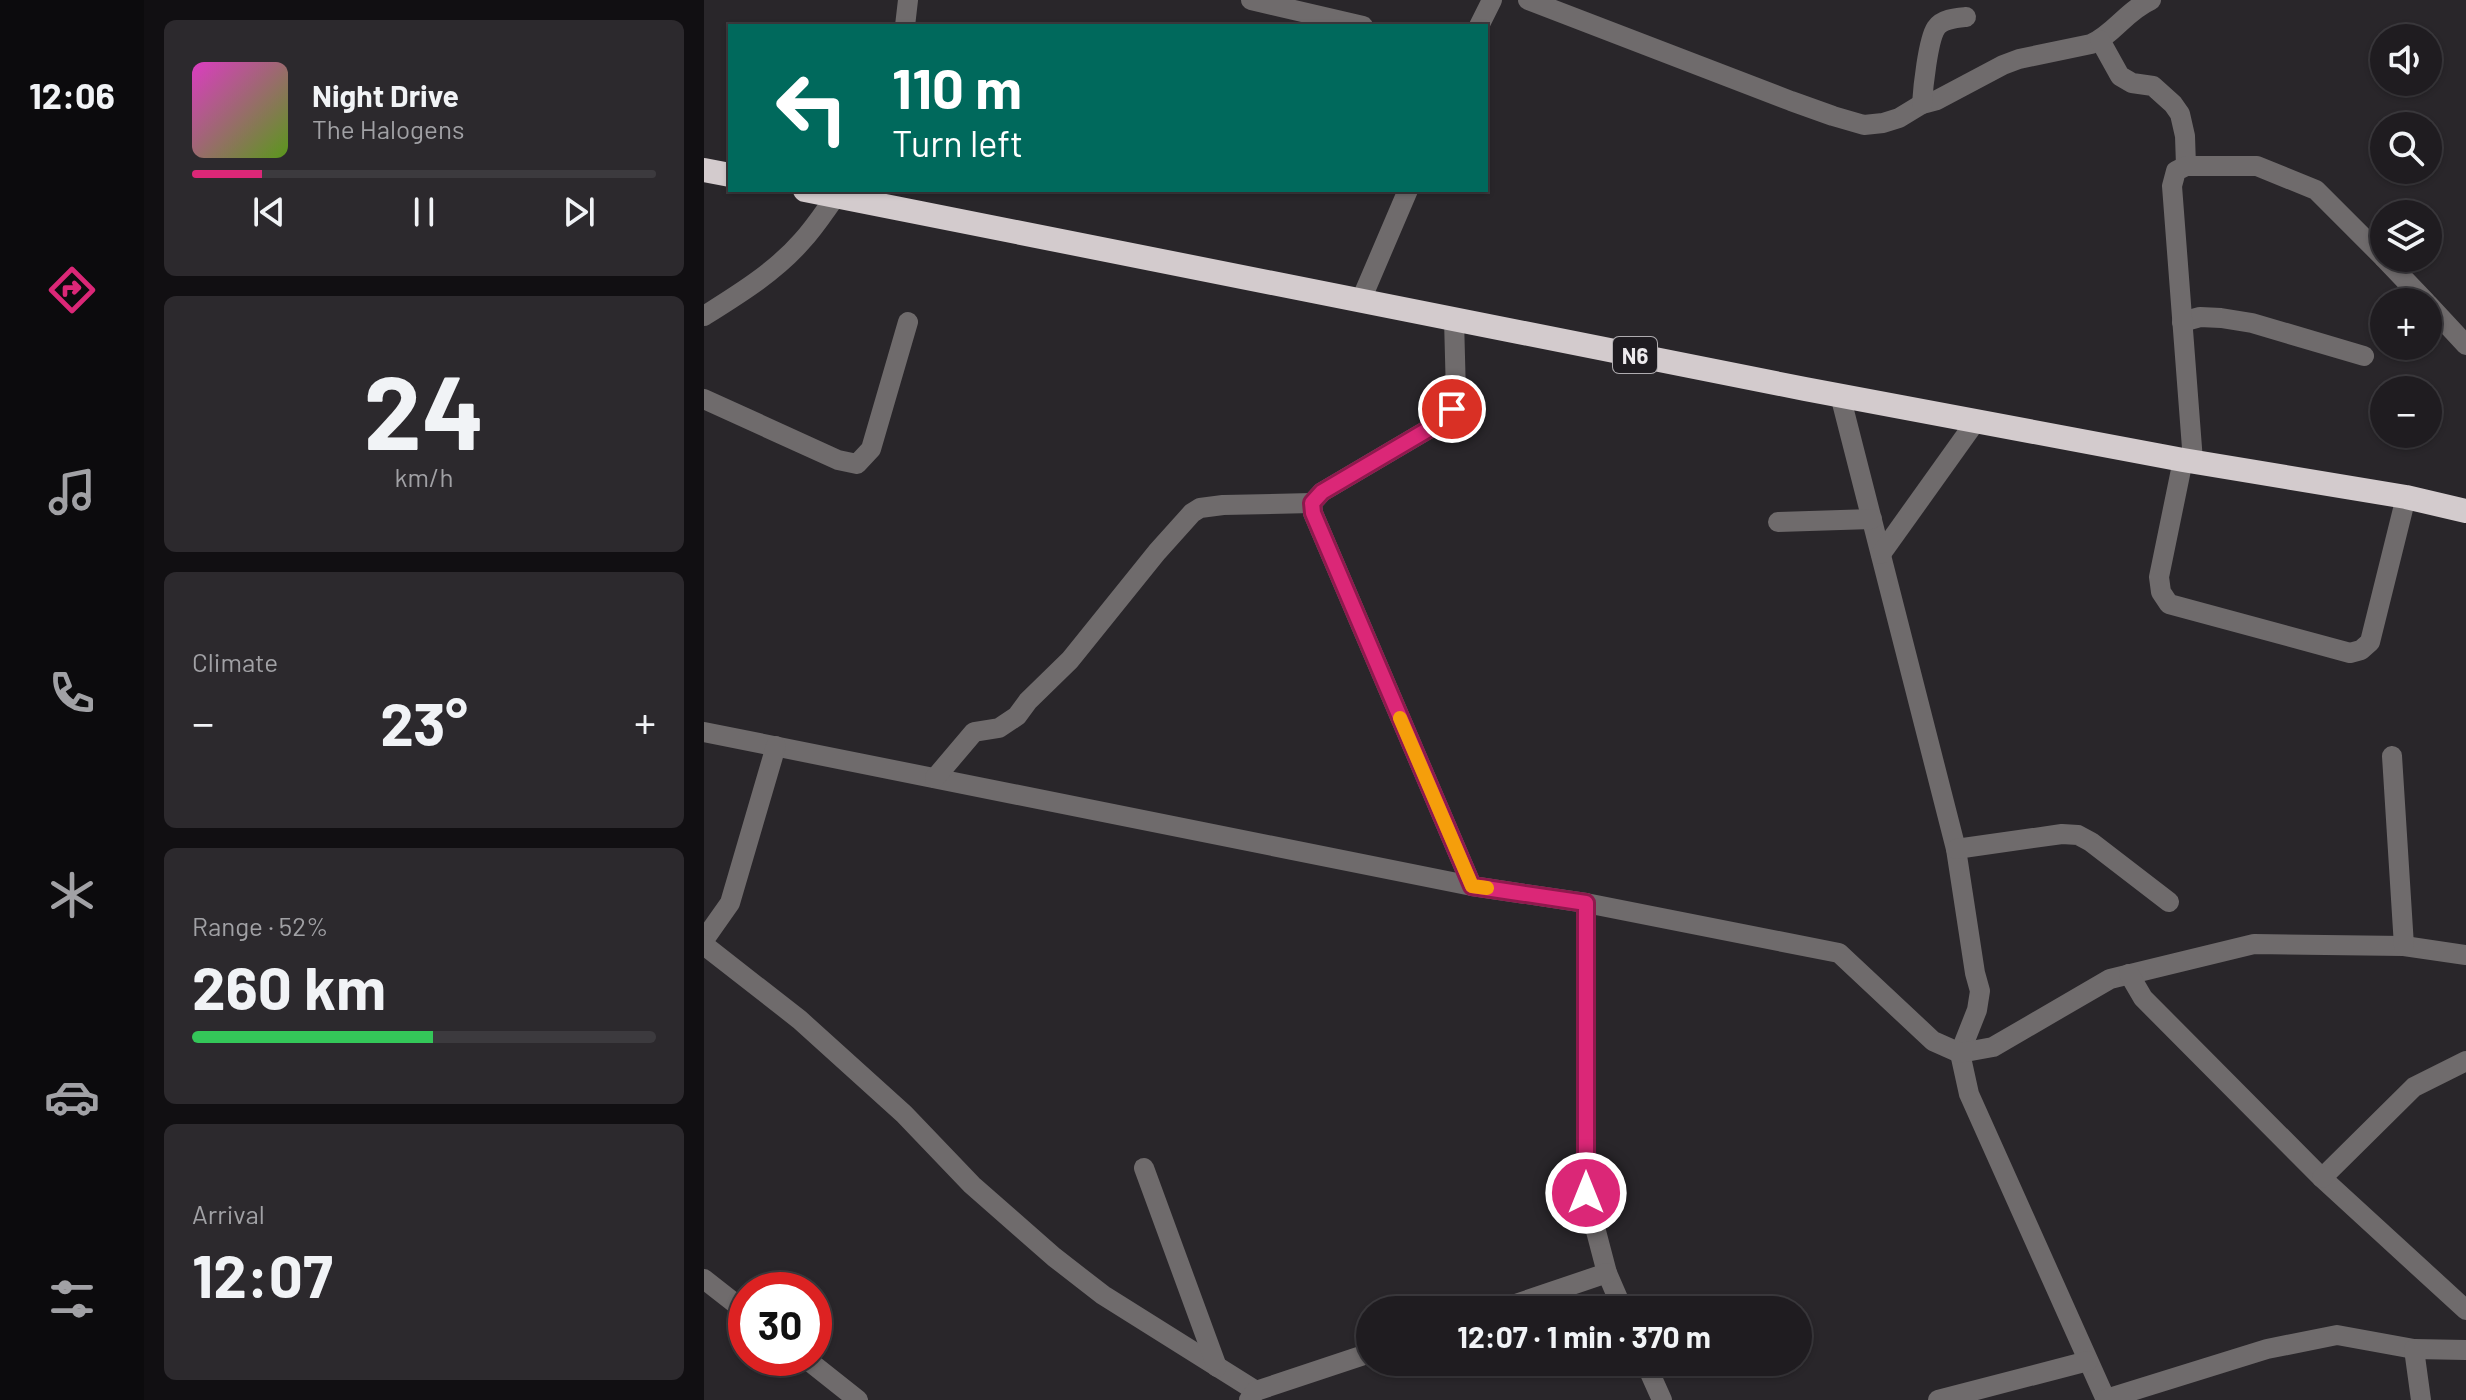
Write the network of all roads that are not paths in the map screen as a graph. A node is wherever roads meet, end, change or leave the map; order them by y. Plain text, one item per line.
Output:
1 (908, 0) edge
2 (1251, 0) edge
3 (1492, 0) edge
4 (1528, 0) edge
5 (2151, 0) edge
6 (1966, 17) dead end
7 (905, 24) edge
8 (1354, 24) edge
9 (1480, 24) edge
10 (2100, 40) junction
11 (1922, 104) junction
12 (2186, 166) junction
13 (704, 170) edge
14 (728, 175) edge
15 (815, 192) edge
16 (1407, 192) edge
17 (836, 196) junction
18 (883, 198) edge
19 (2370, 244) edge
20 (2397, 272) edge
21 (2413, 288) edge
22 (1361, 300) junction
23 (704, 316) edge
24 (1454, 319) junction
25 (2442, 319) edge
26 (908, 322) dead end
27 (2182, 322) junction
28 (2466, 345) edge
29 (2364, 356) dead end
30 (1840, 395) junction
31 (704, 399) edge
32 (1976, 421) junction
33 (2188, 460) junction
34 (2406, 497) junction
35 (1312, 503) junction
36 (2466, 511) edge
37 (1872, 519) junction
38 (1778, 522) dead end
39 (1881, 554) junction
40 (704, 732) edge
41 (776, 746) junction
42 (2392, 756) dead end
43 (935, 778) junction
44 (1956, 849) junction
45 (1472, 886) junction
46 (2169, 902) dead end
47 (1586, 903) junction
48 (704, 942) edge
49 (2404, 946) junction
50 (2466, 955) edge
51 (2129, 974) junction
52 (1960, 1053) junction
53 (2466, 1061) edge
54 (1144, 1168) dead end
55 (2322, 1178) junction
56 (1607, 1273) junction
57 (704, 1279) edge
58 (1539, 1296) edge
59 (1617, 1296) edge
60 (728, 1298) edge
61 (2466, 1310) edge
62 (2414, 1349) junction
63 (2466, 1350) edge
64 (1356, 1358) edge
65 (2088, 1361) junction
66 (1217, 1367) junction
67 (828, 1376) edge
68 (1651, 1376) edge
69 (1253, 1396) edge
70 (858, 1400) edge
71 (1662, 1400) edge
72 (1938, 1400) edge
73 (2106, 1400) edge
74 (2421, 1400) edge

1 - 7 street
2 - 8 street
3 - 9 street
4 - 11 street
5 - 10 street
6 - 11 street
10 - 11 street
10 - 12 street
12 - 19 street
12 - 27 street
13 - 14 highway
15 - 17 highway, N6
16 - 22 street
17 - 18 highway, N6
17 - 23 street
18 - 22 highway, N6
20 - 21 street
22 - 24 highway, N6
24 - 30 highway, N6
24 - 35 street
25 - 28 street
26 - 31 street
27 - 29 street
27 - 33 street
30 - 32 highway, N6
30 - 37 street
32 - 33 highway, N6
32 - 39 street
33 - 34 highway, N6
33 - 34 street
34 - 36 highway, N6
35 - 43 street
35 - 45 street
37 - 38 street
37 - 39 street
39 - 44 street
40 - 41 street
41 - 43 street
41 - 48 street
42 - 49 street
43 - 45 street
44 - 46 street
44 - 52 street
45 - 47 street
47 - 52 street
47 - 56 street
48 - 66 street
49 - 50 street
49 - 51 street
51 - 52 street
51 - 55 street
52 - 65 street
53 - 55 street
54 - 66 street
55 - 61 street
56 - 58 street
56 - 59 street
57 - 60 street
62 - 63 street
62 - 73 street
62 - 74 street
64 - 69 street
65 - 72 street
65 - 73 street
66 - 69 street
67 - 70 street
68 - 71 street

